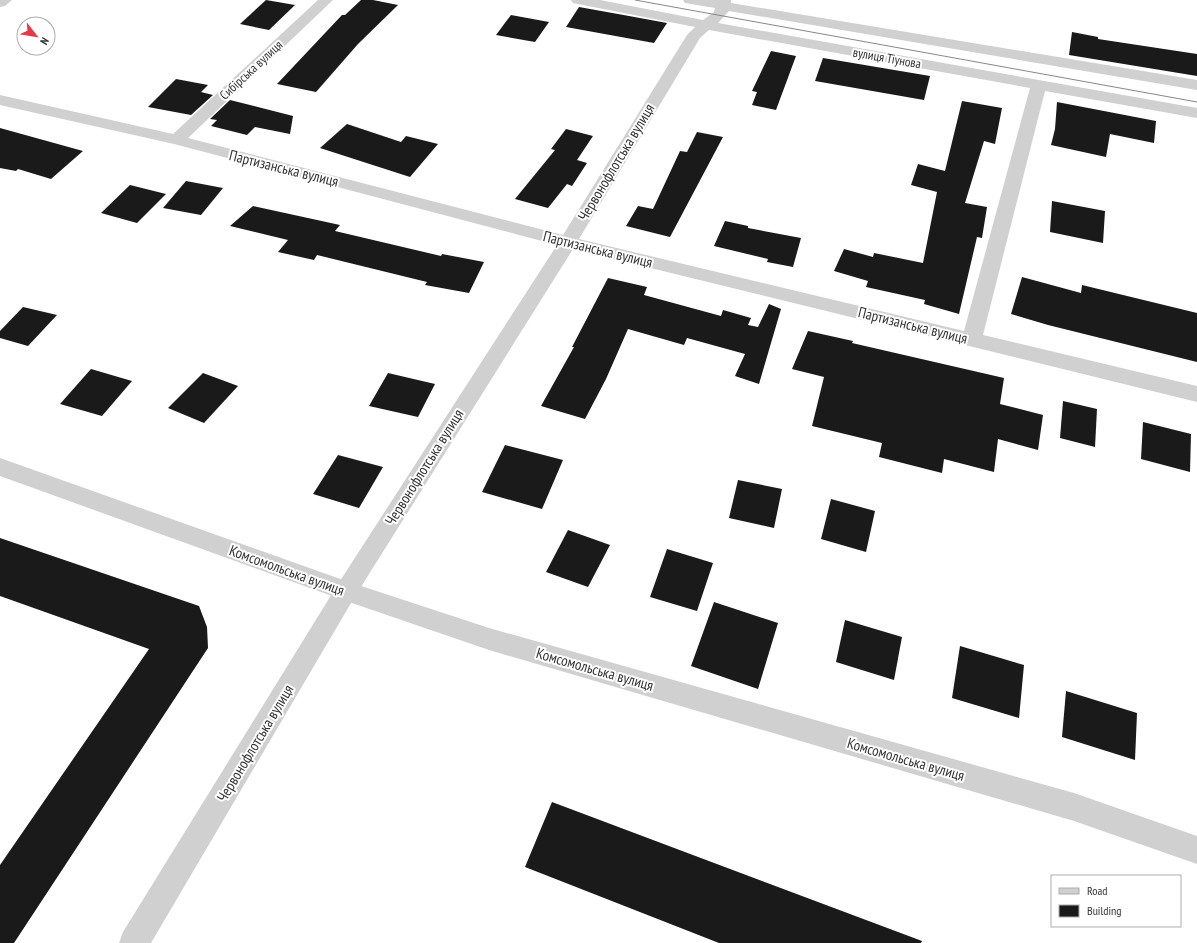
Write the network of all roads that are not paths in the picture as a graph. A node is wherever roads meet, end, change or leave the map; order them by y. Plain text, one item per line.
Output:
1 (5, 0) edge
2 (326, 0) edge
3 (578, 0) edge
4 (690, 0) edge
5 (0, 3) edge
6 (724, 3) edge
7 (706, 25) junction
8 (1039, 85) junction
9 (1197, 85) edge
10 (0, 100) edge
11 (1197, 113) edge
12 (176, 140) junction
13 (568, 242) junction
14 (972, 340) junction
15 (1197, 394) edge
16 (0, 467) edge
17 (346, 591) junction
18 (1197, 850) edge
19 (134, 943) edge

1 - 5 street
2 - 12 street, Сибірська вулиця
3 - 7 street, вулиця Тіунова
4 - 6 street
6 - 7 street, Червонофлотська вулиця
6 - 9 street
7 - 8 street, вулиця Тіунова
7 - 13 street, Червонофлотська вулиця
8 - 11 street, вулиця Тіунова
8 - 14 street
10 - 12 street, Партизанська вулиця
12 - 13 street, Партизанська вулиця
13 - 14 street, Партизанська вулиця
13 - 17 street, Червонофлотська вулиця
14 - 15 street, Партизанська вулиця
16 - 17 street, Комсомольська вулиця
17 - 18 street, Комсомольська вулиця
17 - 19 street, Червонофлотська вулиця

